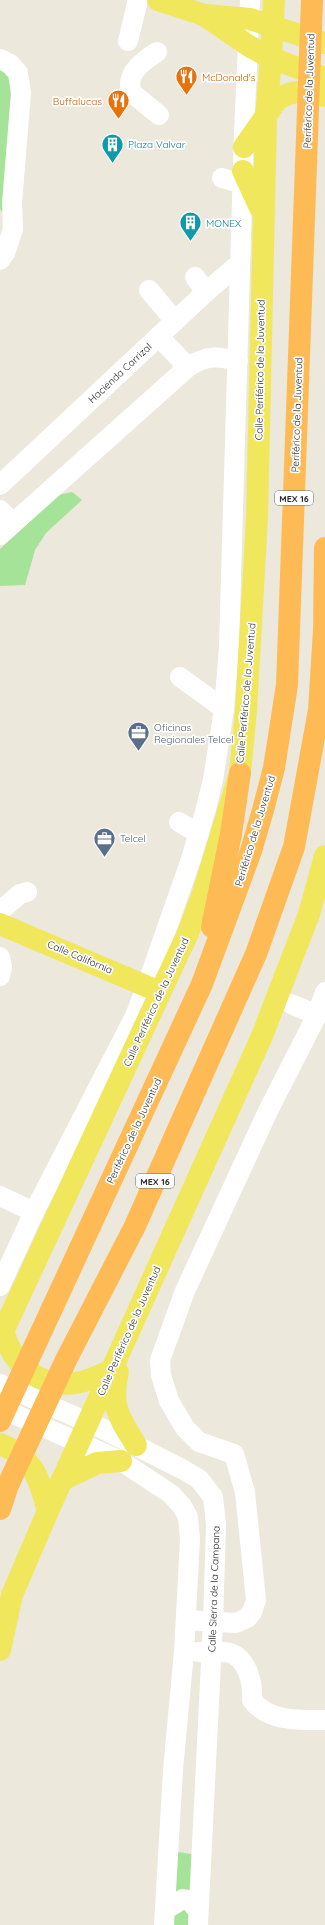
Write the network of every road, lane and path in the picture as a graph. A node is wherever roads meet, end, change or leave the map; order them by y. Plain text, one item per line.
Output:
1 (138, 0) edge
2 (158, 0) edge
3 (274, 0) edge
4 (312, 0) edge
5 (202, 8) edge
6 (250, 10) edge
7 (281, 29) junction
8 (128, 41) dead end
9 (325, 43) edge
10 (249, 46) junction
11 (157, 52) dead end
12 (279, 61) junction
13 (7, 64) edge
14 (325, 78) edge
15 (325, 96) edge
16 (159, 115) dead end
17 (266, 117) junction
18 (238, 137) junction
19 (243, 177) junction
20 (222, 178) dead end
21 (264, 214) junction
22 (4, 222) edge
23 (0, 260) edge
24 (240, 263) junction
25 (150, 299) dead end
26 (167, 329) junction
27 (238, 361) junction
28 (188, 367) junction
29 (0, 484) edge
30 (4, 523) edge
31 (325, 548) edge
32 (180, 677) dead end
33 (322, 702) edge
34 (224, 709) junction
35 (240, 773) junction
36 (180, 822) dead end
37 (199, 834) junction
38 (325, 856) edge
39 (26, 892) dead end
40 (325, 904) edge
41 (0, 911) edge
42 (0, 924) edge
43 (0, 957) edge
44 (0, 976) edge
45 (204, 979) junction
46 (153, 989) junction
47 (325, 992) edge
48 (290, 1004) junction
49 (317, 1015) junction
50 (0, 1196) edge
51 (34, 1212) junction
52 (155, 1275) junction
53 (0, 1286) edge
54 (2, 1334) edge
55 (124, 1344) junction
56 (112, 1370) junction
57 (0, 1384) edge
58 (0, 1408) edge
59 (0, 1421) edge
60 (88, 1422) junction
61 (79, 1442) junction
62 (0, 1444) edge
63 (136, 1445) junction
64 (120, 1461) junction
65 (62, 1480) junction
66 (0, 1509) edge
67 (48, 1511) junction
68 (186, 1620) junction
69 (213, 1622) junction
70 (0, 1650) edge
71 (184, 1652) junction
72 (212, 1652) junction
73 (325, 1707) edge
74 (285, 1714) junction
75 (325, 1714) edge
76 (325, 1720) edge
77 (173, 1770) junction
78 (206, 1774) junction
79 (169, 1835) junction
80 (202, 1839) junction
81 (164, 1918) edge
82 (198, 1918) edge

1 - 8 street
2 - 5 main road
3 - 7 main road, Calle Periférico de la Juventud
4 - 45 highway, Periférico de la Juventud / MEX 16
5 - 6 main road
5 - 10 main road
6 - 7 main road
6 - 10 street
7 - 9 main road
7 - 12 main road, Calle Periférico de la Juventud
10 - 12 main road
10 - 18 street
11 - 16 street
12 - 14 main road
12 - 17 main road, Calle Periférico de la Juventud
13 - 22 street
15 - 17 main road
17 - 18 main road
17 - 21 main road, Calle Periférico de la Juventud
18 - 19 street
19 - 20 street
19 - 21 main road
19 - 24 street
21 - 35 main road, Calle Periférico de la Juventud
22 - 23 street
24 - 26 street, Hacienda Carrizal
24 - 27 street
25 - 26 street
26 - 28 street
26 - 29 street, Hacienda Carrizal
27 - 28 street
27 - 34 street
28 - 30 street
31 - 33 highway, MEX 16
32 - 34 street
33 - 66 highway, MEX 16
34 - 37 street
35 - 45 highway
35 - 46 main road, Calle Periférico de la Juventud
36 - 37 street
37 - 46 street
38 - 52 main road, Calle Periférico de la Juventud
39 - 41 street
40 - 48 main road
42 - 46 main road, Calle California
43 - 44 street
45 - 59 highway, Periférico de la Juventud / MEX 16
46 - 51 street
46 - 54 main road, Calle Periférico de la Juventud
47 - 49 street
48 - 49 street
48 - 52 main road
49 - 69 street
50 - 51 street
51 - 53 street
52 - 55 main road, Calle Periférico de la Juventud
54 - 56 main road
55 - 56 main road, Calle Periférico de la Juventud
55 - 63 main road
56 - 60 main road, Calle Periférico de la Juventud
57 - 60 street, Calle Sierra de la Campana
58 - 61 street
60 - 61 main road, Calle Periférico de la Juventud
60 - 63 street, Calle Sierra de la Campana
61 - 64 street
61 - 65 main road, Calle Periférico de la Juventud
62 - 67 main road
63 - 69 street, Calle Sierra de la Campana
64 - 65 main road
64 - 68 street
65 - 67 main road, Calle Periférico de la Juventud
67 - 70 main road, Calle Periférico de la Juventud
68 - 69 street
68 - 71 street
69 - 72 street, Calle Sierra de la Campana
71 - 72 street
71 - 77 street
72 - 74 street
72 - 78 street, Calle Sierra de la Campana
73 - 74 street
74 - 75 street
74 - 76 street
77 - 78 street
77 - 79 street
78 - 80 street, Calle Sierra de la Campana
79 - 80 street
79 - 81 street
80 - 82 street, Calle Sierra de la Campana
81 - 82 street

